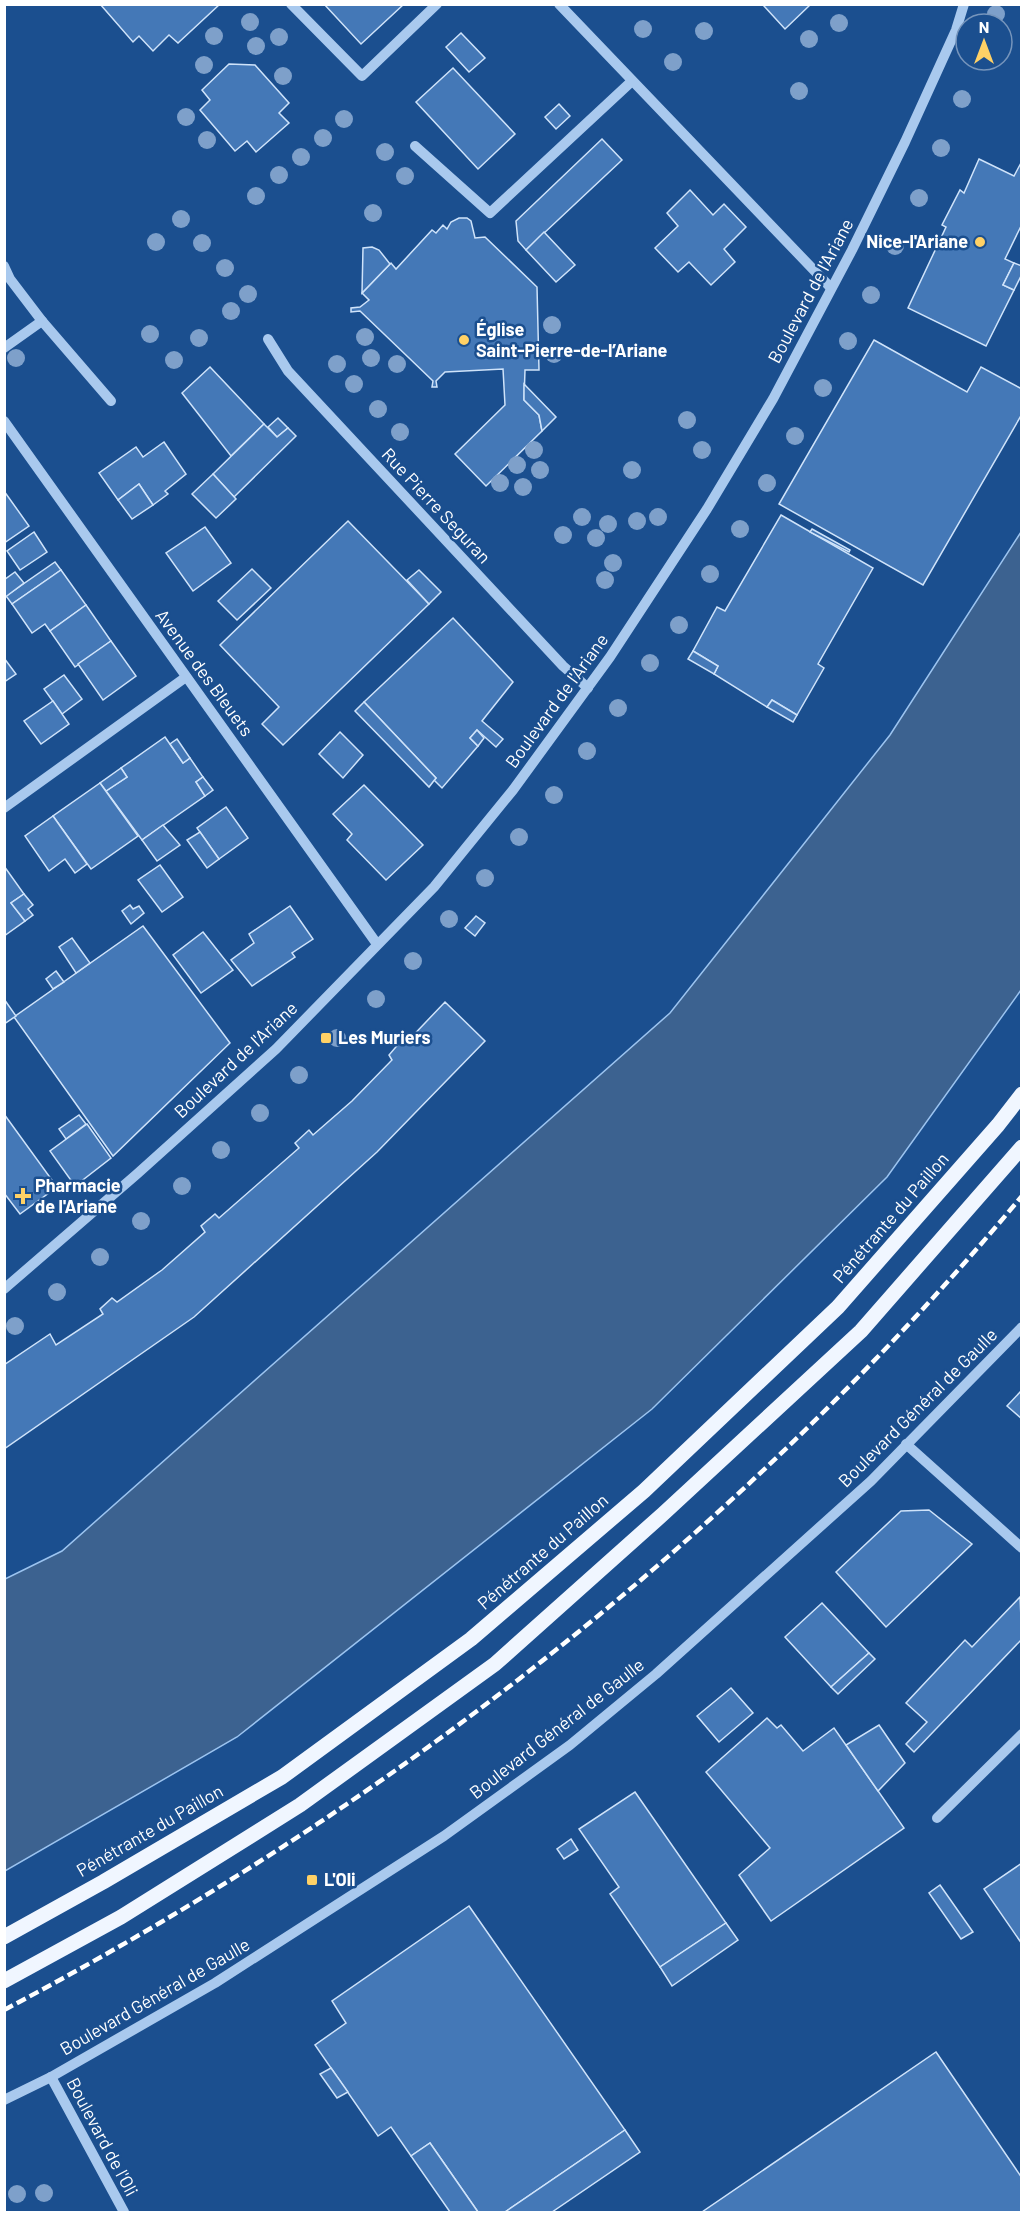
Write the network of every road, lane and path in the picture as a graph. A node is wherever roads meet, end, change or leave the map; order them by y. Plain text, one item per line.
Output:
1 (291, 4) edge
2 (438, 4) edge
3 (559, 4) edge
4 (964, 4) edge
5 (632, 81) junction
6 (415, 146) dead end
7 (4, 266) edge
8 (831, 288) junction
9 (42, 321) junction
10 (268, 339) dead end
11 (4, 348) edge
12 (111, 401) dead end
13 (4, 421) edge
14 (186, 677) junction
15 (588, 688) junction
16 (4, 808) edge
17 (377, 944) junction
18 (1022, 1094) edge
19 (1022, 1147) edge
20 (4, 1289) edge
21 (1022, 1327) edge
22 (906, 1444) junction
23 (1022, 1548) edge
24 (1022, 1734) edge
25 (937, 1818) dead end
26 (4, 1937) edge
27 (4, 1981) edge
28 (51, 2077) junction
29 (4, 2100) edge
30 (124, 2212) edge

1 - 2 street
3 - 5 street
4 - 8 street, Boulevard de l'Ariane
5 - 6 street
5 - 8 street
7 - 9 street
8 - 15 street, Boulevard de l'Ariane
9 - 11 street
9 - 12 street
10 - 15 street, Rue Pierre Seguran
13 - 14 street, Avenue des Bleuets
14 - 16 street
14 - 17 street, Avenue des Bleuets
15 - 17 street, Boulevard de l'Ariane
17 - 20 street, Boulevard de l'Ariane
18 - 26 main road, Pénétrante du Paillon
19 - 27 main road
21 - 22 street, Boulevard Général de Gaulle
22 - 23 street
22 - 28 street, Boulevard Général de Gaulle
24 - 25 street
28 - 29 street, Boulevard Général de Gaulle
28 - 30 street, Boulevard de l'Oli

